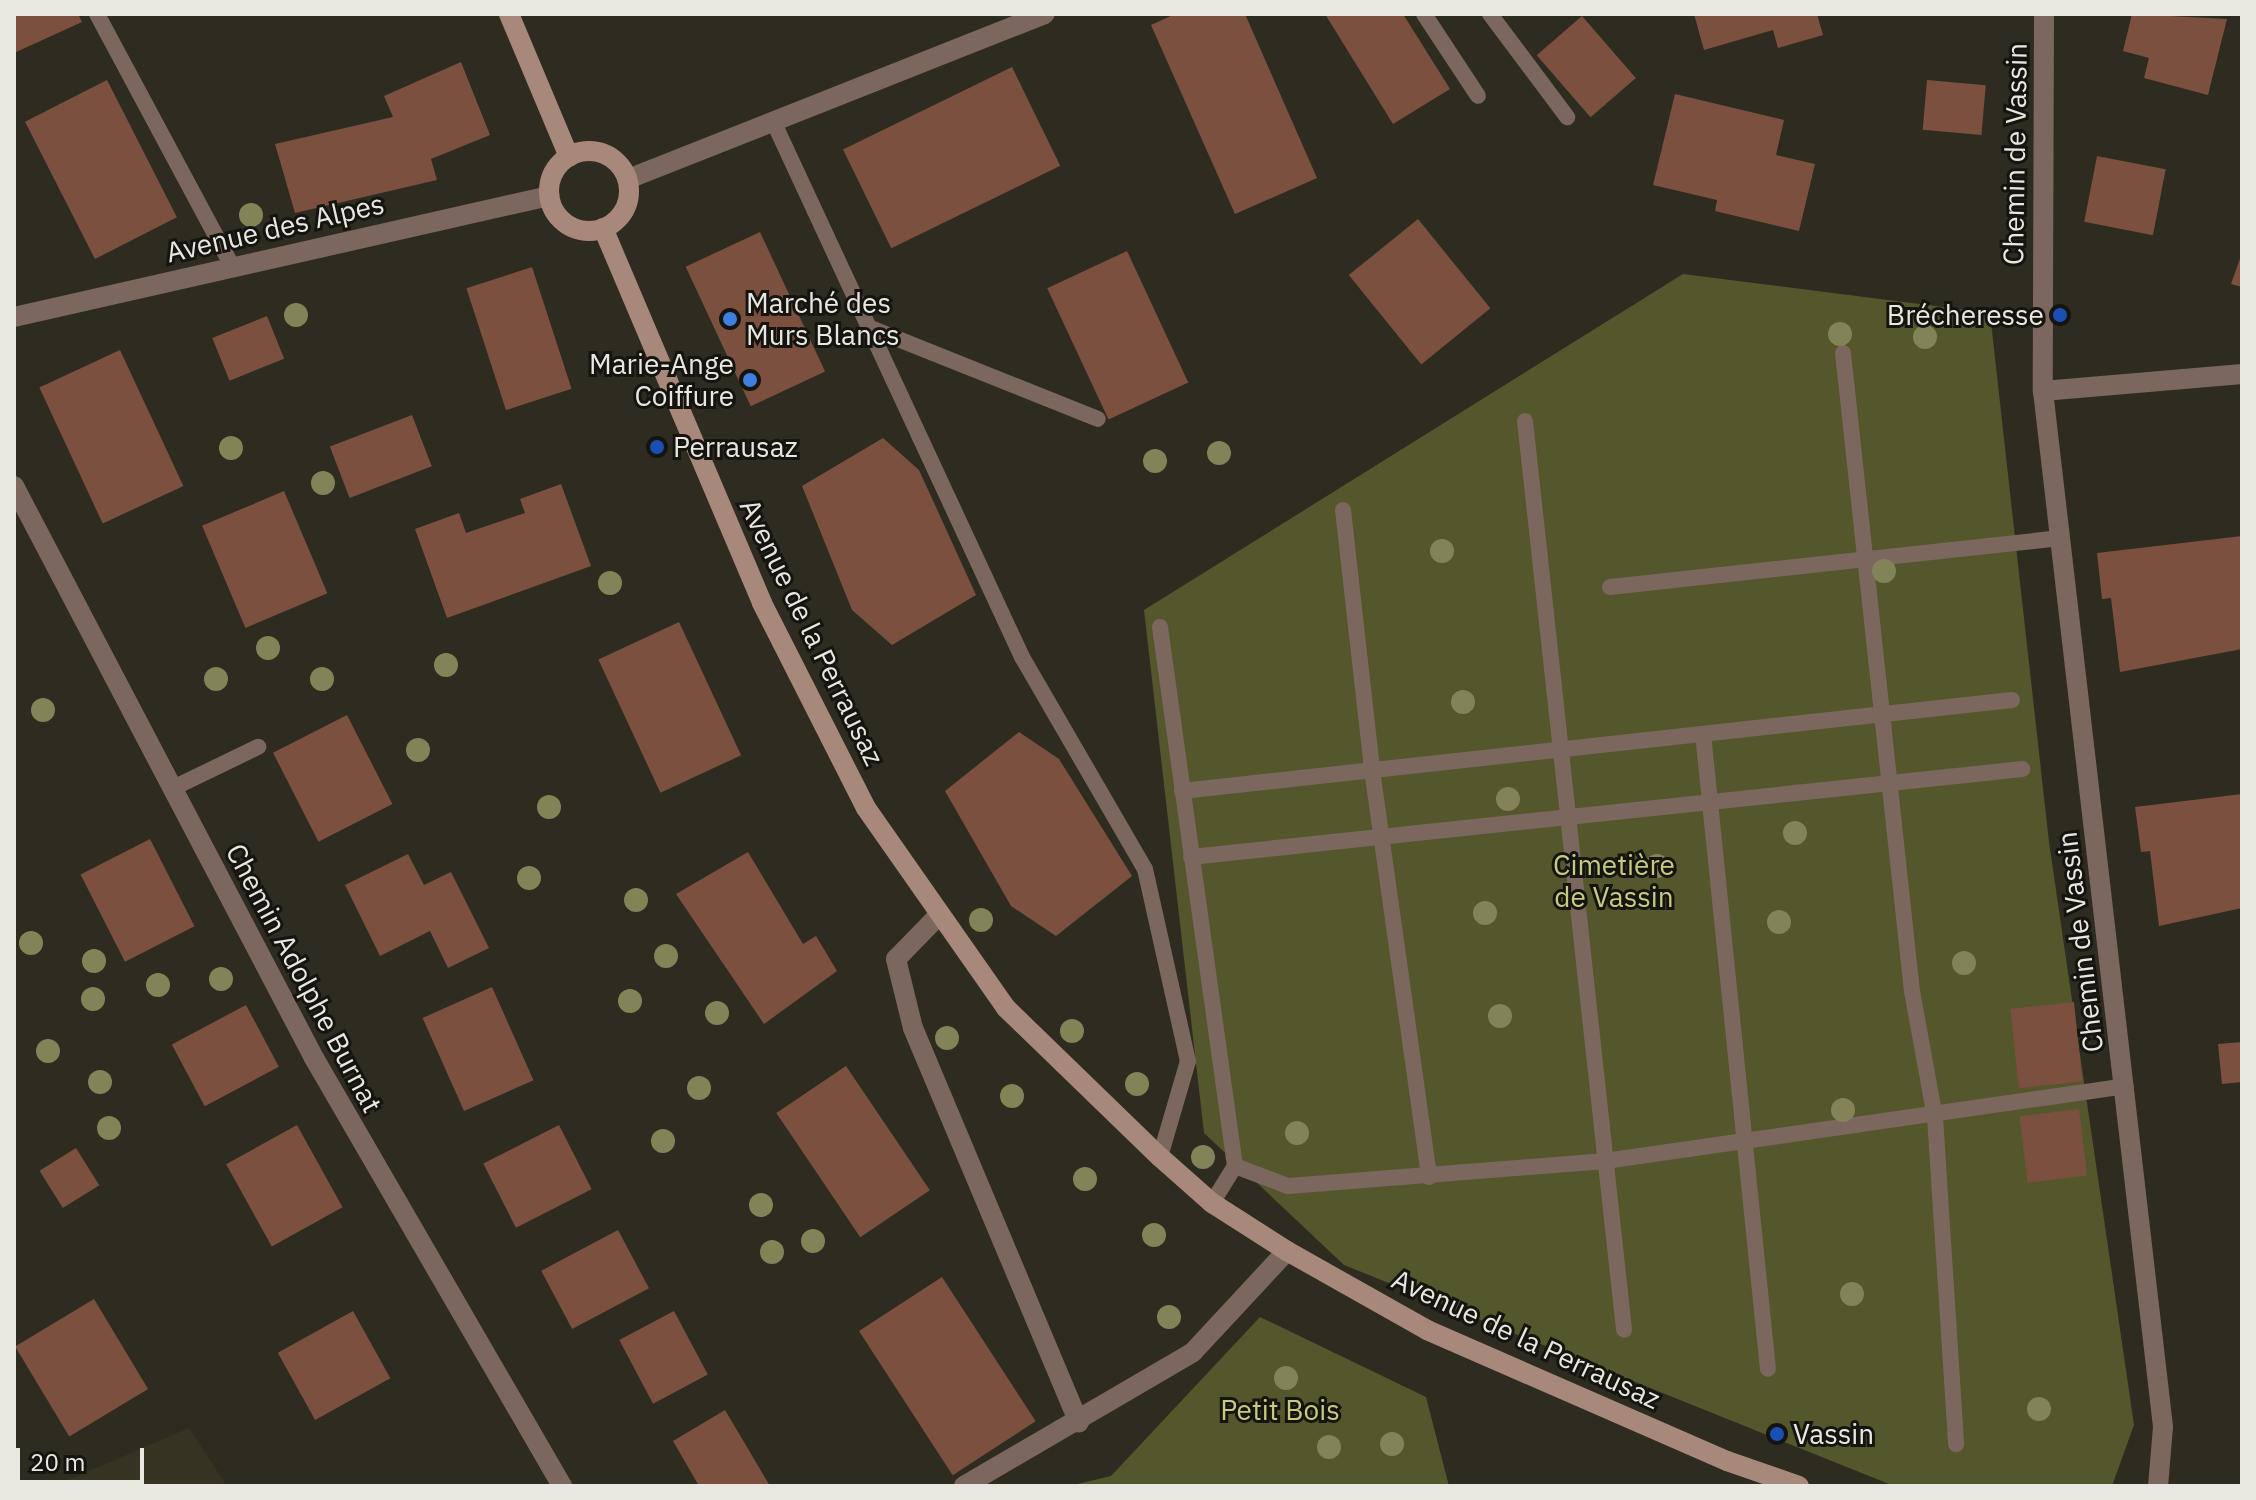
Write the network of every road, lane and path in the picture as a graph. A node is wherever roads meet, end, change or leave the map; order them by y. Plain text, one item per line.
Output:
1 (97, 14) edge
2 (509, 14) edge
3 (1044, 14) edge
4 (1424, 14) edge
5 (1490, 14) edge
6 (2044, 14) edge
7 (1478, 96) dead end
8 (1567, 117) dead end
9 (774, 123) junction
10 (569, 157) junction
11 (628, 179) junction
12 (549, 196) junction
13 (603, 228) junction
14 (231, 264) junction
15 (14, 317) edge
16 (873, 329) junction
17 (1843, 353) dead end
18 (2242, 374) edge
19 (2043, 391) junction
20 (1098, 419) dead end
21 (1525, 421) dead end
22 (14, 486) edge
23 (1343, 510) dead end
24 (2060, 538) junction
25 (1864, 557) junction
26 (1610, 587) dead end
27 (1160, 627) dead end
28 (2012, 700) dead end
29 (1881, 714) junction
30 (1703, 734) junction
31 (258, 747) dead end
32 (1562, 749) junction
33 (2022, 769) dead end
34 (1372, 770) junction
35 (1888, 783) junction
36 (171, 789) junction
37 (1182, 791) junction
38 (1708, 802) junction
39 (1568, 817) junction
40 (1381, 837) junction
41 (1191, 857) junction
42 (938, 916) junction
43 (2126, 1086) junction
44 (1935, 1117) junction
45 (1748, 1143) junction
46 (1160, 1157) junction
47 (1605, 1161) junction
48 (1235, 1166) junction
49 (1429, 1177) junction
50 (1212, 1203) junction
51 (1287, 1251) junction
52 (1624, 1330) dead end
53 (1768, 1369) dead end
54 (1079, 1423) junction
55 (1956, 1444) dead end
56 (562, 1486) edge
57 (964, 1486) edge
58 (1799, 1486) edge
59 (2158, 1486) edge

1 - 14 lane
2 - 10 street
3 - 9 street
4 - 7 lane
5 - 8 lane
6 - 19 street, Chemin de Vassin
9 - 11 street
9 - 16 lane
10 - 11 street
10 - 12 street
11 - 13 street
12 - 13 street
12 - 14 street, Avenue des Alpes
13 - 42 street, Avenue de la Perrausaz
14 - 15 street, Avenue des Alpes
16 - 20 lane
16 - 46 lane
17 - 25 lane
18 - 19 street
19 - 24 street, Chemin de Vassin
21 - 32 lane
22 - 36 street, Chemin Adolphe Burnat
23 - 34 lane
24 - 25 lane
24 - 43 street, Chemin de Vassin
25 - 26 lane
25 - 29 lane
27 - 37 lane
28 - 29 lane
29 - 30 lane
29 - 35 lane
30 - 32 lane
30 - 38 lane
31 - 36 lane
32 - 34 lane
32 - 39 lane
33 - 35 lane
34 - 37 lane
34 - 40 lane
35 - 38 lane
35 - 44 lane
36 - 56 street, Chemin Adolphe Burnat
37 - 41 lane
38 - 39 lane
38 - 45 lane
39 - 40 lane
39 - 47 lane
40 - 41 lane
40 - 49 lane
41 - 48 lane
42 - 46 street, Avenue de la Perrausaz
42 - 54 street
43 - 44 lane
43 - 59 street, Chemin de Vassin
44 - 45 lane
44 - 55 lane
45 - 47 lane
45 - 53 lane
46 - 50 street, Avenue de la Perrausaz
47 - 49 lane
47 - 52 lane
48 - 49 lane
48 - 50 lane
50 - 51 street, Avenue de la Perrausaz
51 - 54 street
51 - 58 street, Avenue de la Perrausaz
54 - 57 street

